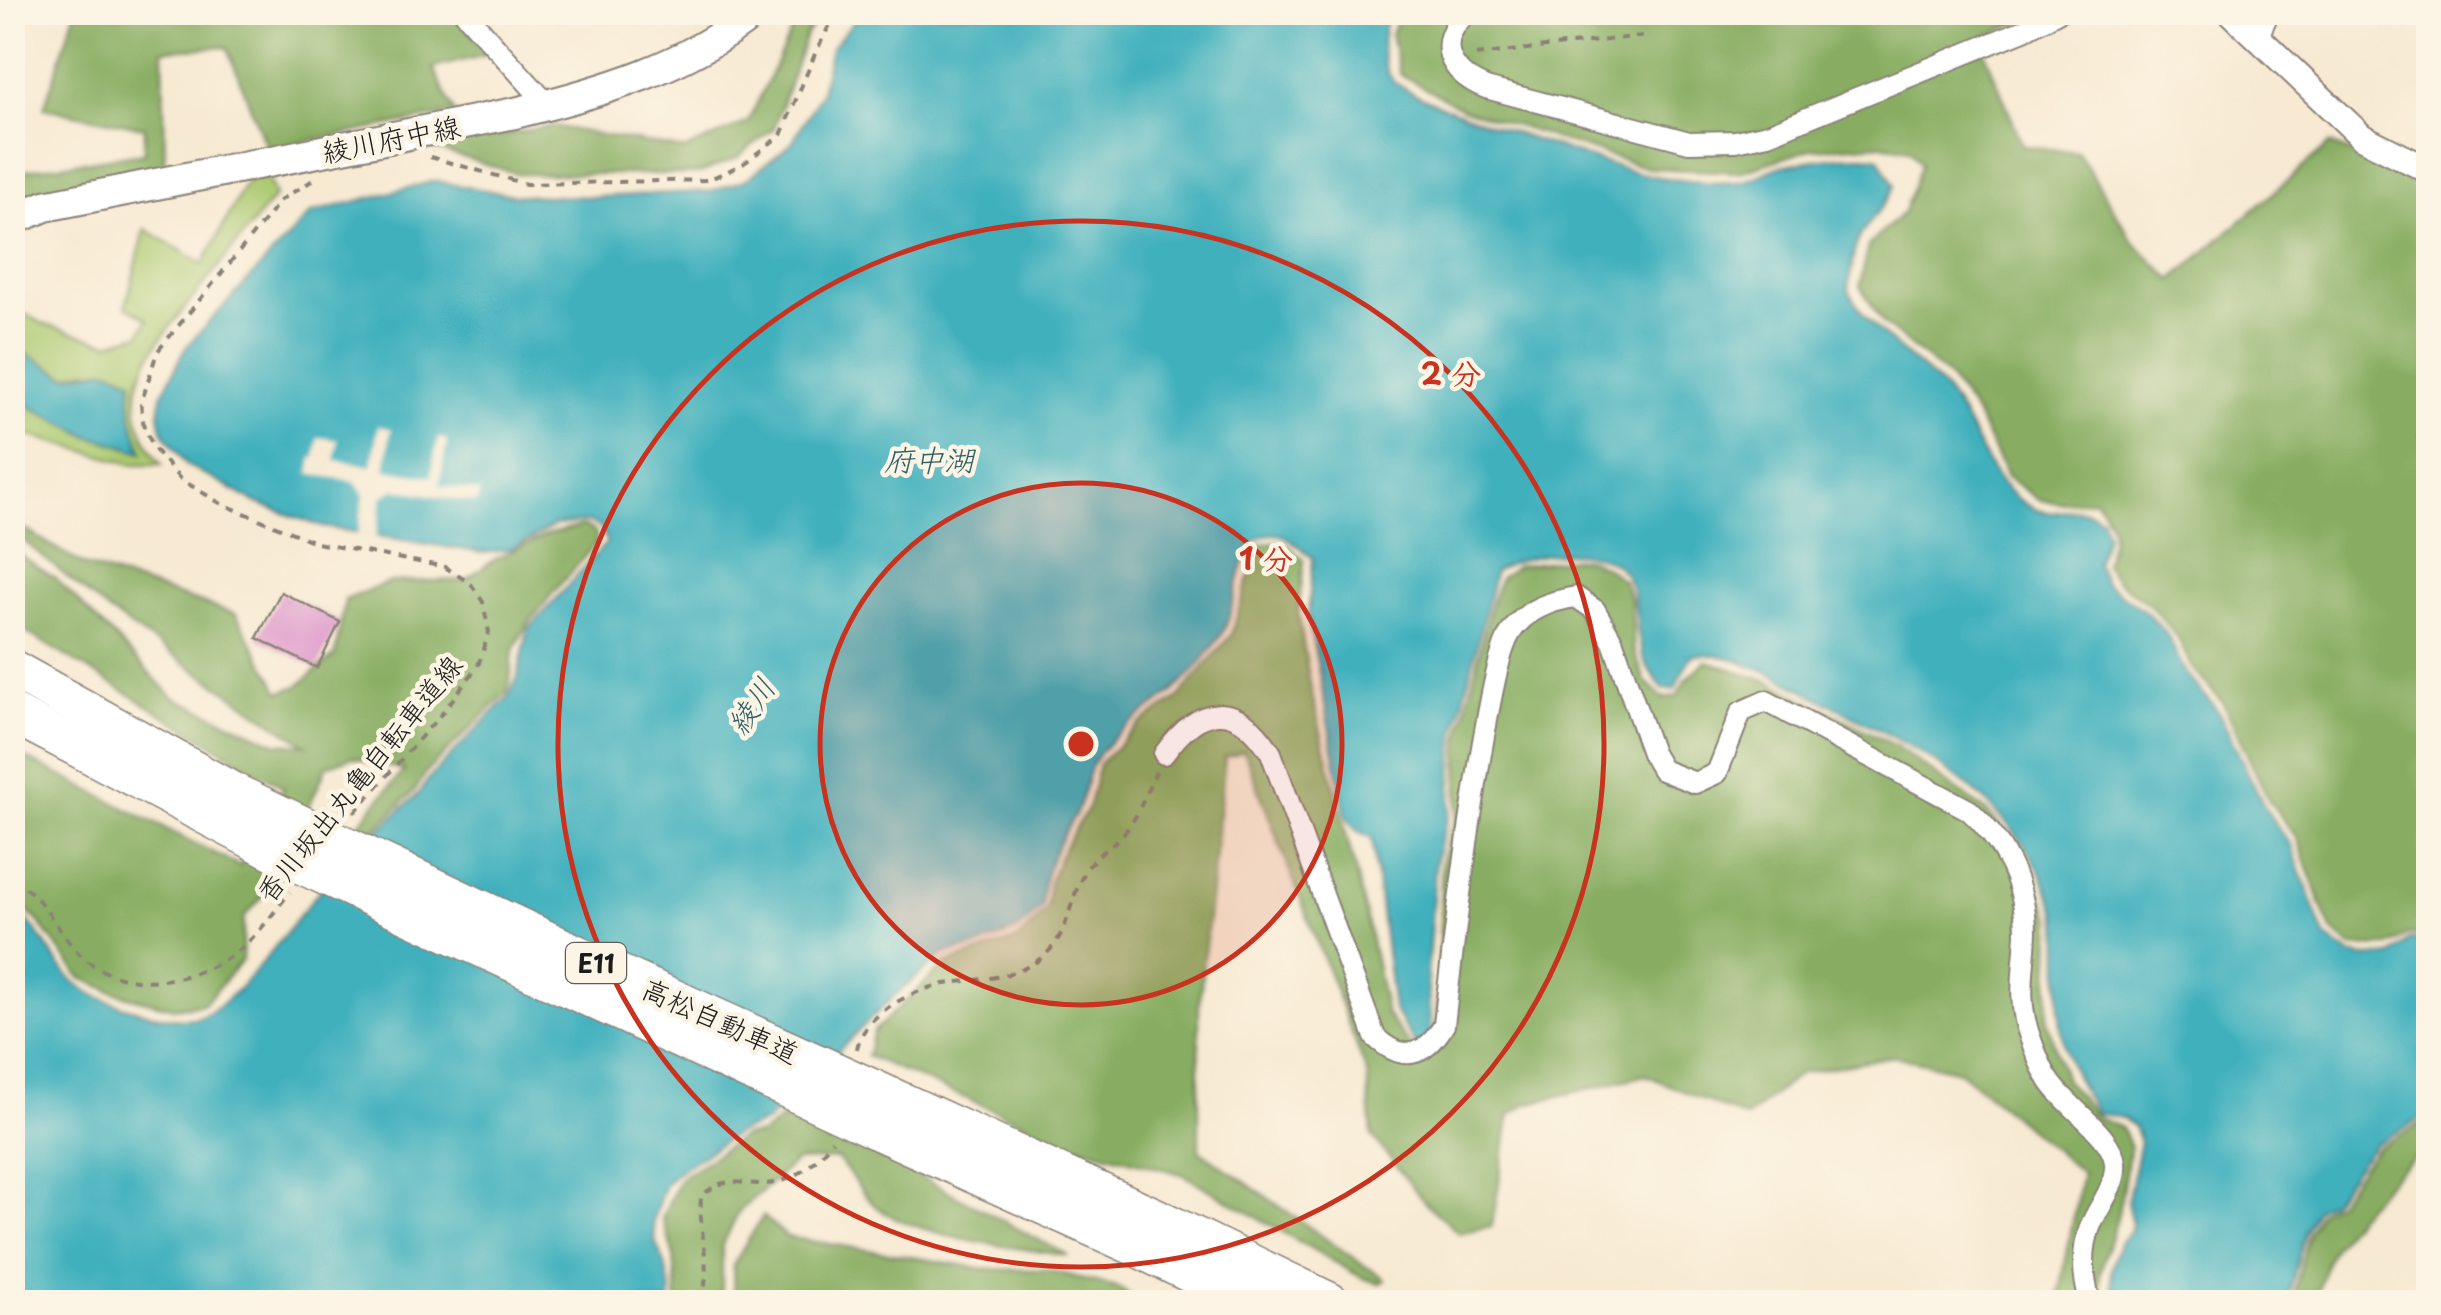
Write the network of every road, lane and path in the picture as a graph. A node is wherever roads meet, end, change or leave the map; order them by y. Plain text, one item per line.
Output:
1 (464, 12) edge
2 (755, 12) edge
3 (841, 12) edge
4 (1468, 12) edge
5 (2058, 12) edge
6 (2231, 12) edge
7 (2270, 12) edge
8 (1642, 36) dead end
9 (2257, 38) junction
10 (1451, 58) junction
11 (548, 106) junction
12 (431, 156) dead end
13 (2428, 170) edge
14 (318, 178) dead end
15 (12, 220) edge
16 (12, 670) edge
17 (12, 713) edge
18 (12, 728) edge
19 (1164, 754) joint
20 (352, 816) dead end
21 (220, 824) junction
22 (296, 857) junction
23 (12, 879) edge
24 (856, 1054) dead end
25 (867, 1118) junction
26 (701, 1302) edge
27 (1249, 1302) edge
28 (1330, 1302) edge
29 (2090, 1302) edge

1 - 11 street
2 - 11 main road, 綾川府中線
3 - 12 path
4 - 10 street
5 - 10 street
6 - 9 street
7 - 9 street
8 - 10 path
9 - 13 street
11 - 15 main road, 綾川府中線
14 - 20 path, 香川坂出丸亀自転車道線
16 - 22 highway, 高松自動車道 / E11
17 - 21 highway, 高松自動車道 / E11
18 - 21 highway
19 - 24 path
19 - 29 street
21 - 22 highway, 高松自動車道 / E11
22 - 23 path, 香川坂出丸亀自転車道線
22 - 25 highway, 高松自動車道 / E11, bridge
25 - 26 path
25 - 27 highway, 高松自動車道 / E11
25 - 28 highway, 高松自動車道 / E11

